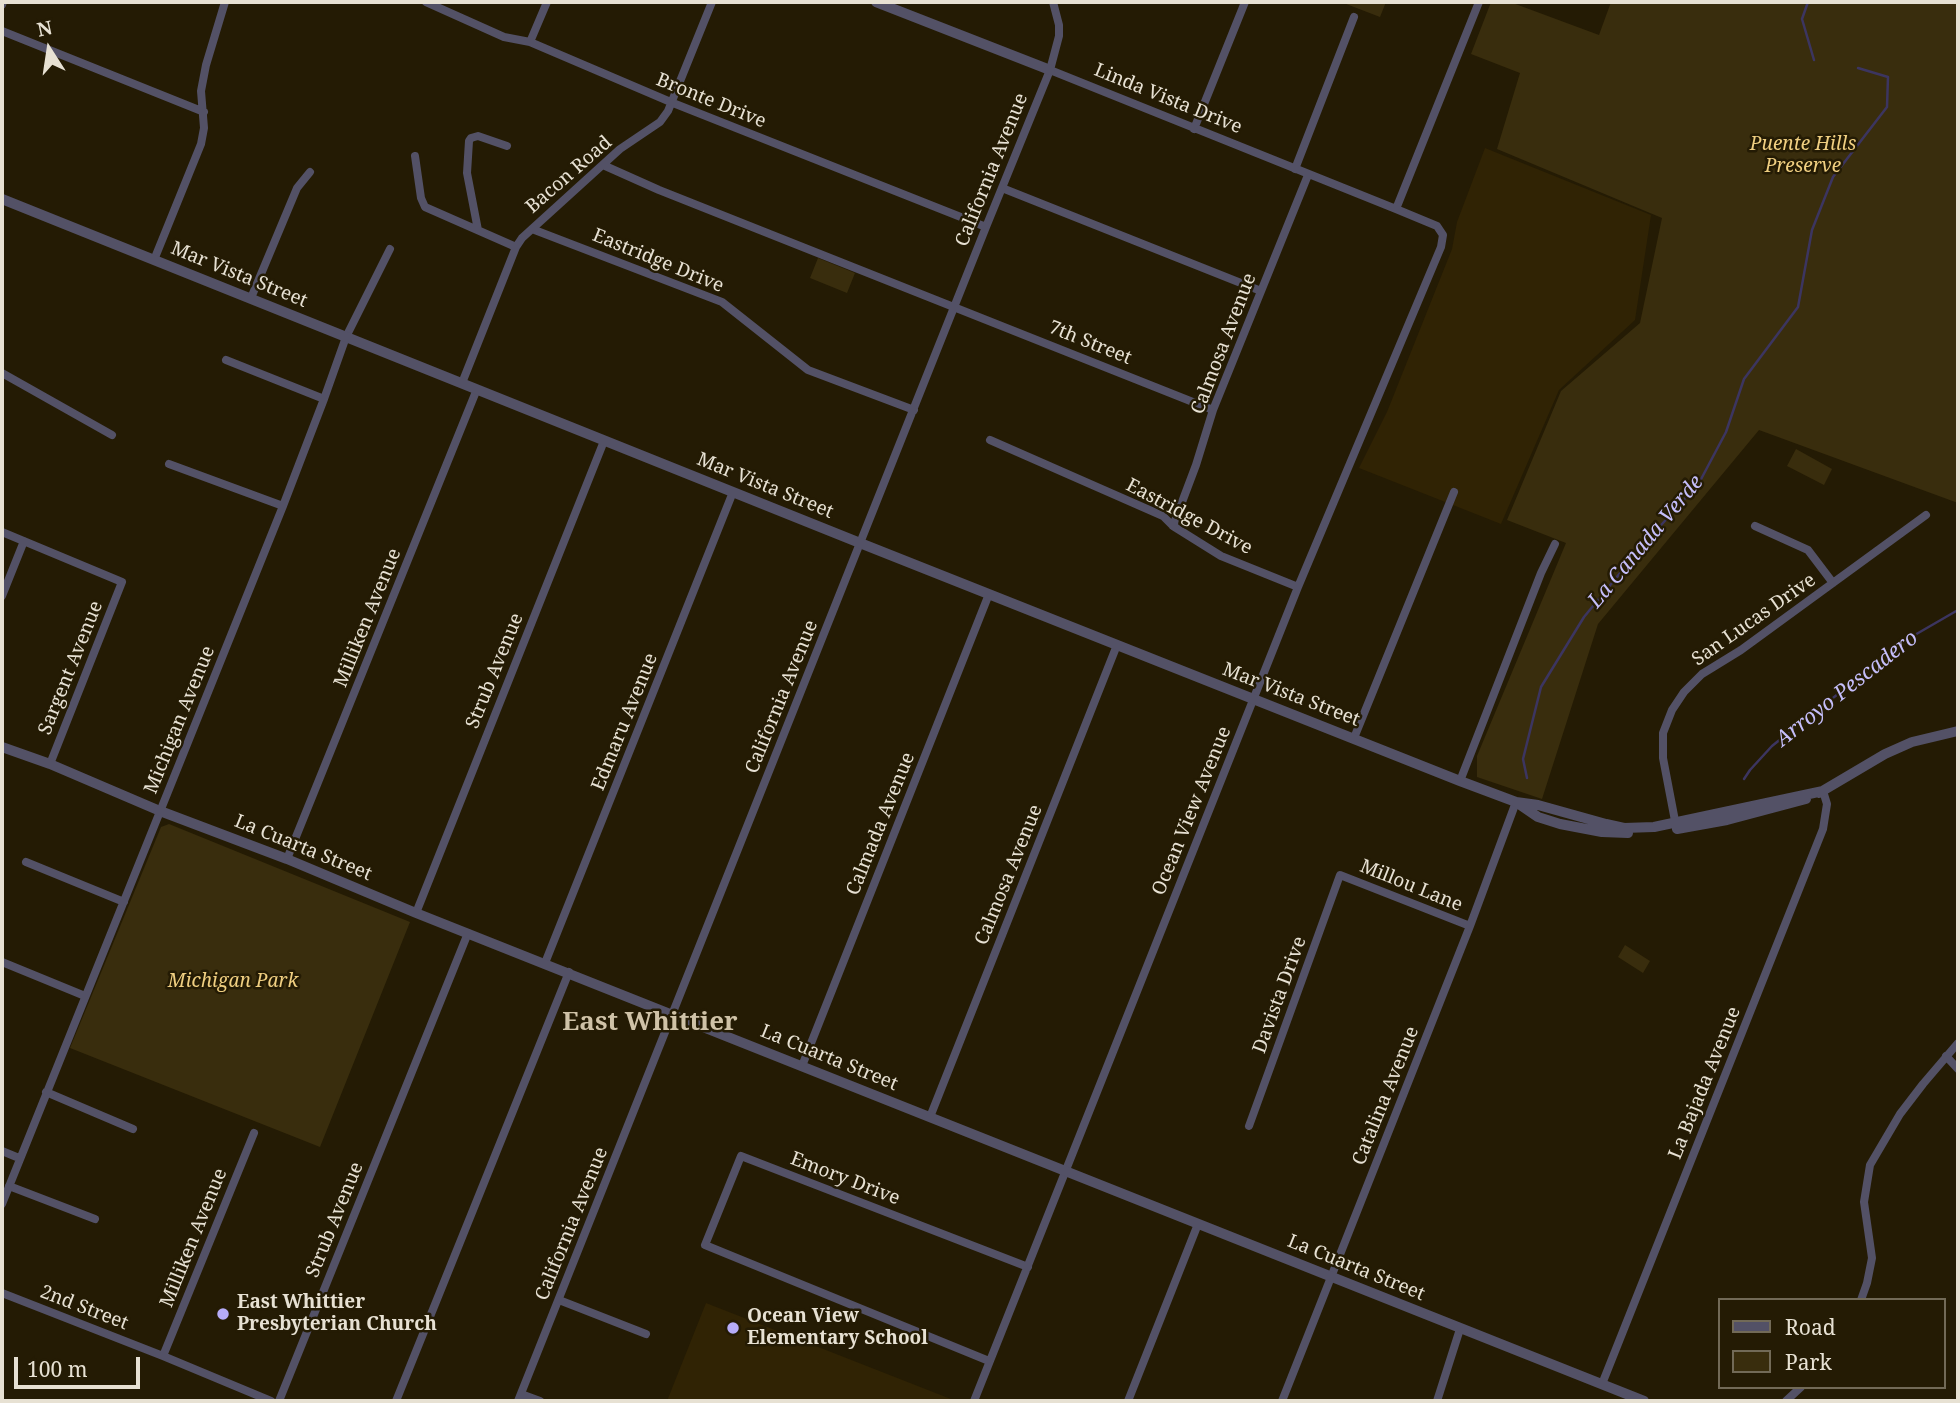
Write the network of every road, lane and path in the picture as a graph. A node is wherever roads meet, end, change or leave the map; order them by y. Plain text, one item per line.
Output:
1 (225, 2) edge
2 (426, 2) edge
3 (547, 2) edge
4 (712, 2) edge
5 (876, 2) edge
6 (1055, 2) edge
7 (1245, 2) edge
8 (1479, 2) edge
9 (1354, 17) dead end
10 (2, 31) edge
11 (530, 43) junction
12 (1050, 70) junction
13 (673, 103) junction
14 (204, 112) junction
15 (1194, 129) junction
16 (507, 146) dead end
17 (415, 156) dead end
18 (603, 165) junction
19 (1295, 169) junction
20 (310, 172) dead end
21 (1308, 174) junction
22 (1002, 188) junction
23 (2, 199) edge
24 (1396, 209) junction
25 (986, 227) junction
26 (532, 229) junction
27 (478, 230) junction
28 (1443, 235) joint
29 (516, 247) junction
30 (390, 249) dead end
31 (154, 260) junction
32 (1261, 292) junction
33 (251, 298) junction
34 (955, 306) junction
35 (346, 337) junction
36 (226, 360) dead end
37 (2, 373) edge
38 (462, 383) junction
39 (477, 389) junction
40 (324, 399) junction
41 (914, 410) junction
42 (1213, 410) junction
43 (112, 435) dead end
44 (990, 440) dead end
45 (604, 441) junction
46 (169, 464) dead end
47 (733, 492) junction
48 (1454, 492) dead end
49 (282, 506) junction
50 (1926, 515) dead end
51 (1173, 526) junction
52 (1755, 526) dead end
53 (2, 532) edge
54 (24, 541) junction
55 (860, 543) junction
56 (1555, 544) dead end
57 (1833, 583) junction
58 (1298, 587) junction
59 (989, 594) junction
60 (2, 596) edge
61 (1118, 645) junction
62 (1254, 700) junction
63 (1958, 731) edge
64 (1354, 738) junction
65 (2, 747) edge
66 (50, 764) junction
67 (1460, 781) junction
68 (1823, 791) junction
69 (1516, 802) junction
70 (160, 811) junction
71 (1676, 826) junction
72 (287, 859) junction
73 (26, 862) dead end
74 (1340, 875) joint
75 (124, 902) junction
76 (416, 913) junction
77 (1470, 926) junction
78 (468, 933) junction
79 (2, 962) edge
80 (545, 963) junction
81 (569, 972) junction
82 (85, 996) junction
83 (673, 1015) junction
84 (1958, 1043) edge
85 (1946, 1056) junction
86 (802, 1066) junction
87 (1958, 1069) edge
88 (46, 1092) junction
89 (929, 1117) junction
90 (1249, 1126) dead end
91 (134, 1129) dead end
92 (254, 1133) dead end
93 (2, 1151) edge
94 (19, 1158) junction
95 (1065, 1170) junction
96 (9, 1186) junction
97 (2, 1204) edge
98 (95, 1220) dead end
99 (1198, 1224) junction
100 (1028, 1267) junction
101 (1331, 1277) junction
102 (2, 1293) edge
103 (1861, 1298) edge
104 (559, 1300) junction
105 (1460, 1329) junction
106 (646, 1334) dead end
107 (163, 1356) junction
108 (989, 1361) junction
109 (1602, 1384) junction
110 (1799, 1389) edge
111 (519, 1397) edge
112 (271, 1401) edge
113 (279, 1401) edge
114 (396, 1401) edge
115 (540, 1401) edge
116 (974, 1401) edge
117 (1128, 1401) edge
118 (1282, 1401) edge
119 (1437, 1401) edge
120 (1644, 1401) edge
121 (1786, 1401) edge

1 - 14 street
2 - 11 street, Bronte Drive
3 - 11 street
4 - 13 street, Bacon Road
5 - 12 street, Linda Vista Drive
6 - 12 street, California Avenue
7 - 15 street
8 - 24 street
9 - 19 street
10 - 14 street
11 - 13 street, Bronte Drive
12 - 15 street, Linda Vista Drive
12 - 22 street, California Avenue
13 - 18 street, Bacon Road
13 - 25 street, Bronte Drive
14 - 31 street
15 - 19 street, Linda Vista Drive
16 - 27 street
17 - 27 street
18 - 26 street, Bacon Road
18 - 34 street, 7th Street
19 - 21 street, Linda Vista Drive
20 - 33 street
21 - 24 street, Linda Vista Drive
21 - 32 street, Calmosa Avenue
22 - 25 street, California Avenue
22 - 32 street
23 - 31 street, Mar Vista Street
24 - 28 street, Linda Vista Drive
25 - 34 street, California Avenue
26 - 29 street, Bacon Road
26 - 41 street, Eastridge Drive
27 - 29 street
28 - 58 street, Ocean View Avenue
29 - 38 street, Bacon Road
30 - 35 street, Michigan Avenue
31 - 33 street, Mar Vista Street
32 - 42 street, Calmosa Avenue
33 - 35 street, Mar Vista Street
34 - 41 street, California Avenue
34 - 42 street, 7th Street
35 - 38 street, Mar Vista Street
35 - 40 street, Michigan Avenue
36 - 40 street
37 - 43 street
38 - 39 street, Mar Vista Street
39 - 45 street, Mar Vista Street
39 - 72 street, Milliken Avenue
40 - 49 street, Michigan Avenue
41 - 55 street, California Avenue
42 - 51 street, Calmosa Avenue
44 - 51 street, Eastridge Drive
45 - 47 street, Mar Vista Street
45 - 76 street, Strub Avenue
46 - 49 street
47 - 55 street, Mar Vista Street
47 - 80 street, Edmaru Avenue
48 - 64 street
49 - 70 street, Michigan Avenue
50 - 57 street, San Lucas Drive
51 - 58 street, Eastridge Drive
52 - 57 street
53 - 54 street
54 - 60 street
54 - 66 street, Sargent Avenue
55 - 59 street, Mar Vista Street
55 - 83 street, California Avenue
56 - 67 street
57 - 71 street, San Lucas Drive
58 - 62 street, Ocean View Avenue
59 - 61 street, Mar Vista Street
59 - 86 street, Calmada Avenue
61 - 62 street, Mar Vista Street
61 - 89 street, Calmosa Avenue
62 - 64 street, Mar Vista Street
62 - 95 street, Ocean View Avenue
63 - 68 street, Mar Vista Street
64 - 67 street, Mar Vista Street
65 - 66 street, La Cuarta Street
66 - 70 street, La Cuarta Street
67 - 69 street, Mar Vista Street
68 - 71 street, Mar Vista Street
68 - 109 street, La Bajada Avenue
69 - 71 street, Mar Vista Street
69 - 77 street, Catalina Avenue
70 - 72 street, La Cuarta Street
70 - 75 street, Michigan Avenue
72 - 76 street, La Cuarta Street
73 - 75 street
74 - 77 street, Millou Lane
74 - 90 street, Davista Drive
75 - 82 street, Michigan Avenue
76 - 78 street, La Cuarta Street
77 - 101 street, Catalina Avenue
78 - 80 street, La Cuarta Street
78 - 113 street, Strub Avenue
79 - 82 street
80 - 81 street, La Cuarta Street
81 - 83 street, La Cuarta Street
81 - 114 street
82 - 88 street, Michigan Avenue
83 - 86 street, La Cuarta Street
83 - 104 street, California Avenue
84 - 85 street
85 - 87 street
85 - 103 street
86 - 89 street, La Cuarta Street
88 - 91 street
88 - 94 street, Michigan Avenue
89 - 95 street, La Cuarta Street
92 - 107 street, Milliken Avenue
93 - 94 street
94 - 96 street, Michigan Avenue
95 - 99 street, La Cuarta Street
95 - 100 street, Ocean View Avenue
96 - 97 street, Michigan Avenue
96 - 98 street
99 - 101 street, La Cuarta Street
99 - 117 street
100 - 108 street, Ocean View Avenue
100 - 108 street, Emory Drive
101 - 105 street, La Cuarta Street
101 - 118 street, Catalina Avenue
102 - 107 street, 2nd Street
104 - 106 street
104 - 111 street, California Avenue
105 - 109 street, La Cuarta Street
105 - 119 street
107 - 112 street, 2nd Street
108 - 116 street, Ocean View Avenue
109 - 120 street, La Cuarta Street
110 - 121 street
111 - 115 street

